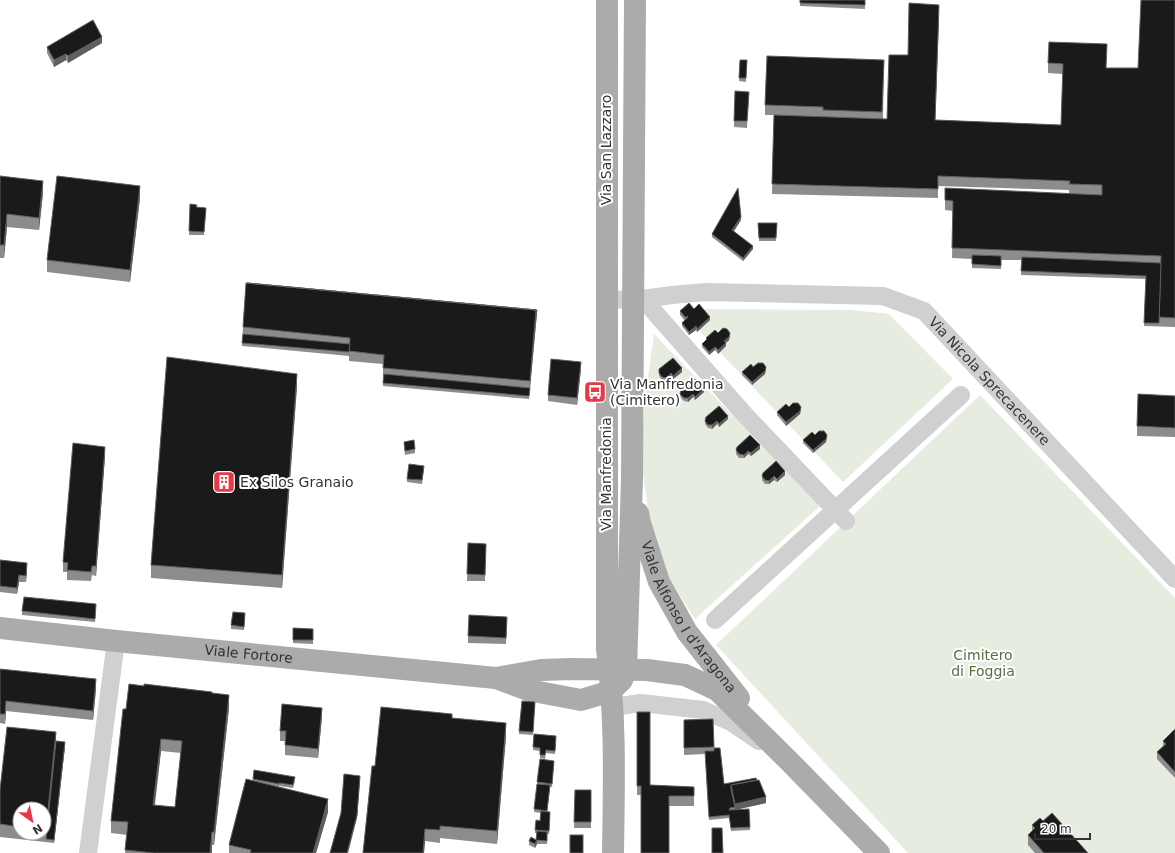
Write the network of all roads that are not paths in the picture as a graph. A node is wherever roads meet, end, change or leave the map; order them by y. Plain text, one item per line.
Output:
1 (607, 0) edge
2 (635, 0) edge
3 (638, 299) junction
4 (606, 300) junction
5 (961, 395) dead end
6 (632, 479) junction
7 (841, 516) junction
8 (1175, 579) edge
9 (715, 620) dead end
10 (0, 628) edge
11 (116, 641) junction
12 (618, 670) junction
13 (496, 678) junction
14 (612, 699) junction
15 (581, 700) junction
16 (614, 750) junction
17 (788, 760) junction
18 (88, 853) edge
19 (613, 853) edge
20 (879, 853) edge

1 - 4 main road, Via San Lazzaro
2 - 3 main road, Via San Lazzaro
3 - 4 street
3 - 6 main road, Via Manfredonia
3 - 7 street
3 - 8 street, Via Nicola Sprecacenere
4 - 12 main road, Via Manfredonia
5 - 7 street
6 - 12 main road, Via Manfredonia
6 - 17 main road, Viale Alfonso I d'Aragona
7 - 9 street
10 - 11 main road, Viale Fortore
11 - 13 main road, Viale Fortore
11 - 18 street
12 - 13 main road, Viale Fortore
12 - 14 main road, Via Manfredonia
12 - 17 main road, Viale Alfonso I d'Aragona
13 - 15 main road, Viale Fortore
14 - 15 main road, Viale Fortore
14 - 16 main road, Via Manfredonia
14 - 17 street, Viale Alfonso I d'Aragona
15 - 16 main road, Viale Fortore
16 - 19 main road, Via Manfredonia
17 - 20 main road, Viale Alfonso I d'Aragona

